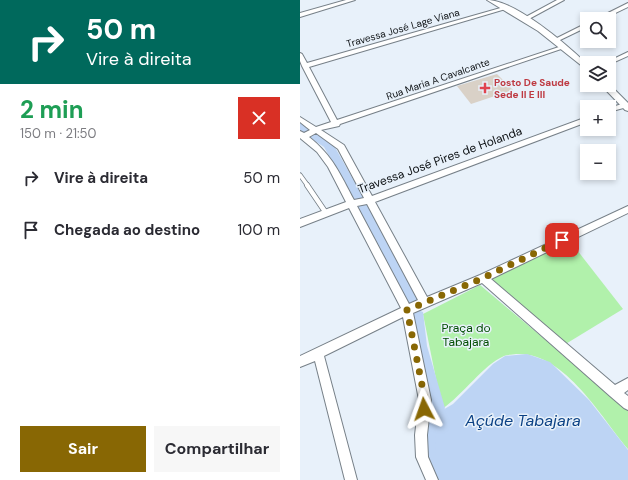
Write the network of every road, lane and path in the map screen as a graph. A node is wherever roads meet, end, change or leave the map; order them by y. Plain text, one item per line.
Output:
1 (352, 0) edge
2 (493, 0) edge
3 (561, 0) edge
4 (628, 5) edge
5 (506, 8) junction
6 (614, 12) edge
7 (300, 14) edge
8 (525, 19) junction
9 (580, 28) edge
10 (556, 40) junction
11 (564, 47) junction
12 (628, 54) edge
13 (300, 55) edge
14 (616, 59) edge
15 (580, 62) edge
16 (305, 66) junction
17 (612, 92) edge
18 (626, 106) edge
19 (616, 108) edge
20 (300, 119) edge
21 (580, 122) edge
22 (336, 124) junction
23 (316, 130) junction
24 (304, 135) edge
25 (300, 175) edge
26 (368, 200) junction
27 (353, 204) junction
28 (628, 209) edge
29 (326, 213) junction
30 (300, 223) edge
31 (483, 278) junction
32 (425, 303) junction
33 (407, 310) junction
34 (318, 354) junction
35 (300, 362) edge
36 (628, 384) edge
37 (614, 392) junction
38 (628, 404) edge
39 (351, 480) edge
40 (432, 480) edge

1 - 7 street
2 - 5 street
3 - 8 street
4 - 6 street
5 - 8 street
5 - 16 street, Travessa José Lage Viana
8 - 10 street
9 - 10 street
10 - 11 street
11 - 15 street
11 - 22 street, Rua Maria A Cavalcante
12 - 14 street
13 - 16 street
16 - 22 street
17 - 18 street
18 - 19 street
20 - 23 street
21 - 26 street, Travessa José Pires de Holanda
22 - 23 street, Rua Maria A Cavalcante
23 - 24 street, Rua Maria A Cavalcante
23 - 26 street
24 - 27 street
25 - 29 lane
26 - 27 street, Travessa José Pires de Holanda
26 - 32 street
27 - 29 street, Travessa José Pires de Holanda
27 - 33 street
28 - 31 street
29 - 30 street, Travessa José Pires de Holanda
31 - 32 street
31 - 37 street
32 - 33 street
33 - 34 street
33 - 40 street
34 - 35 street
34 - 39 street
36 - 37 street
37 - 38 street

